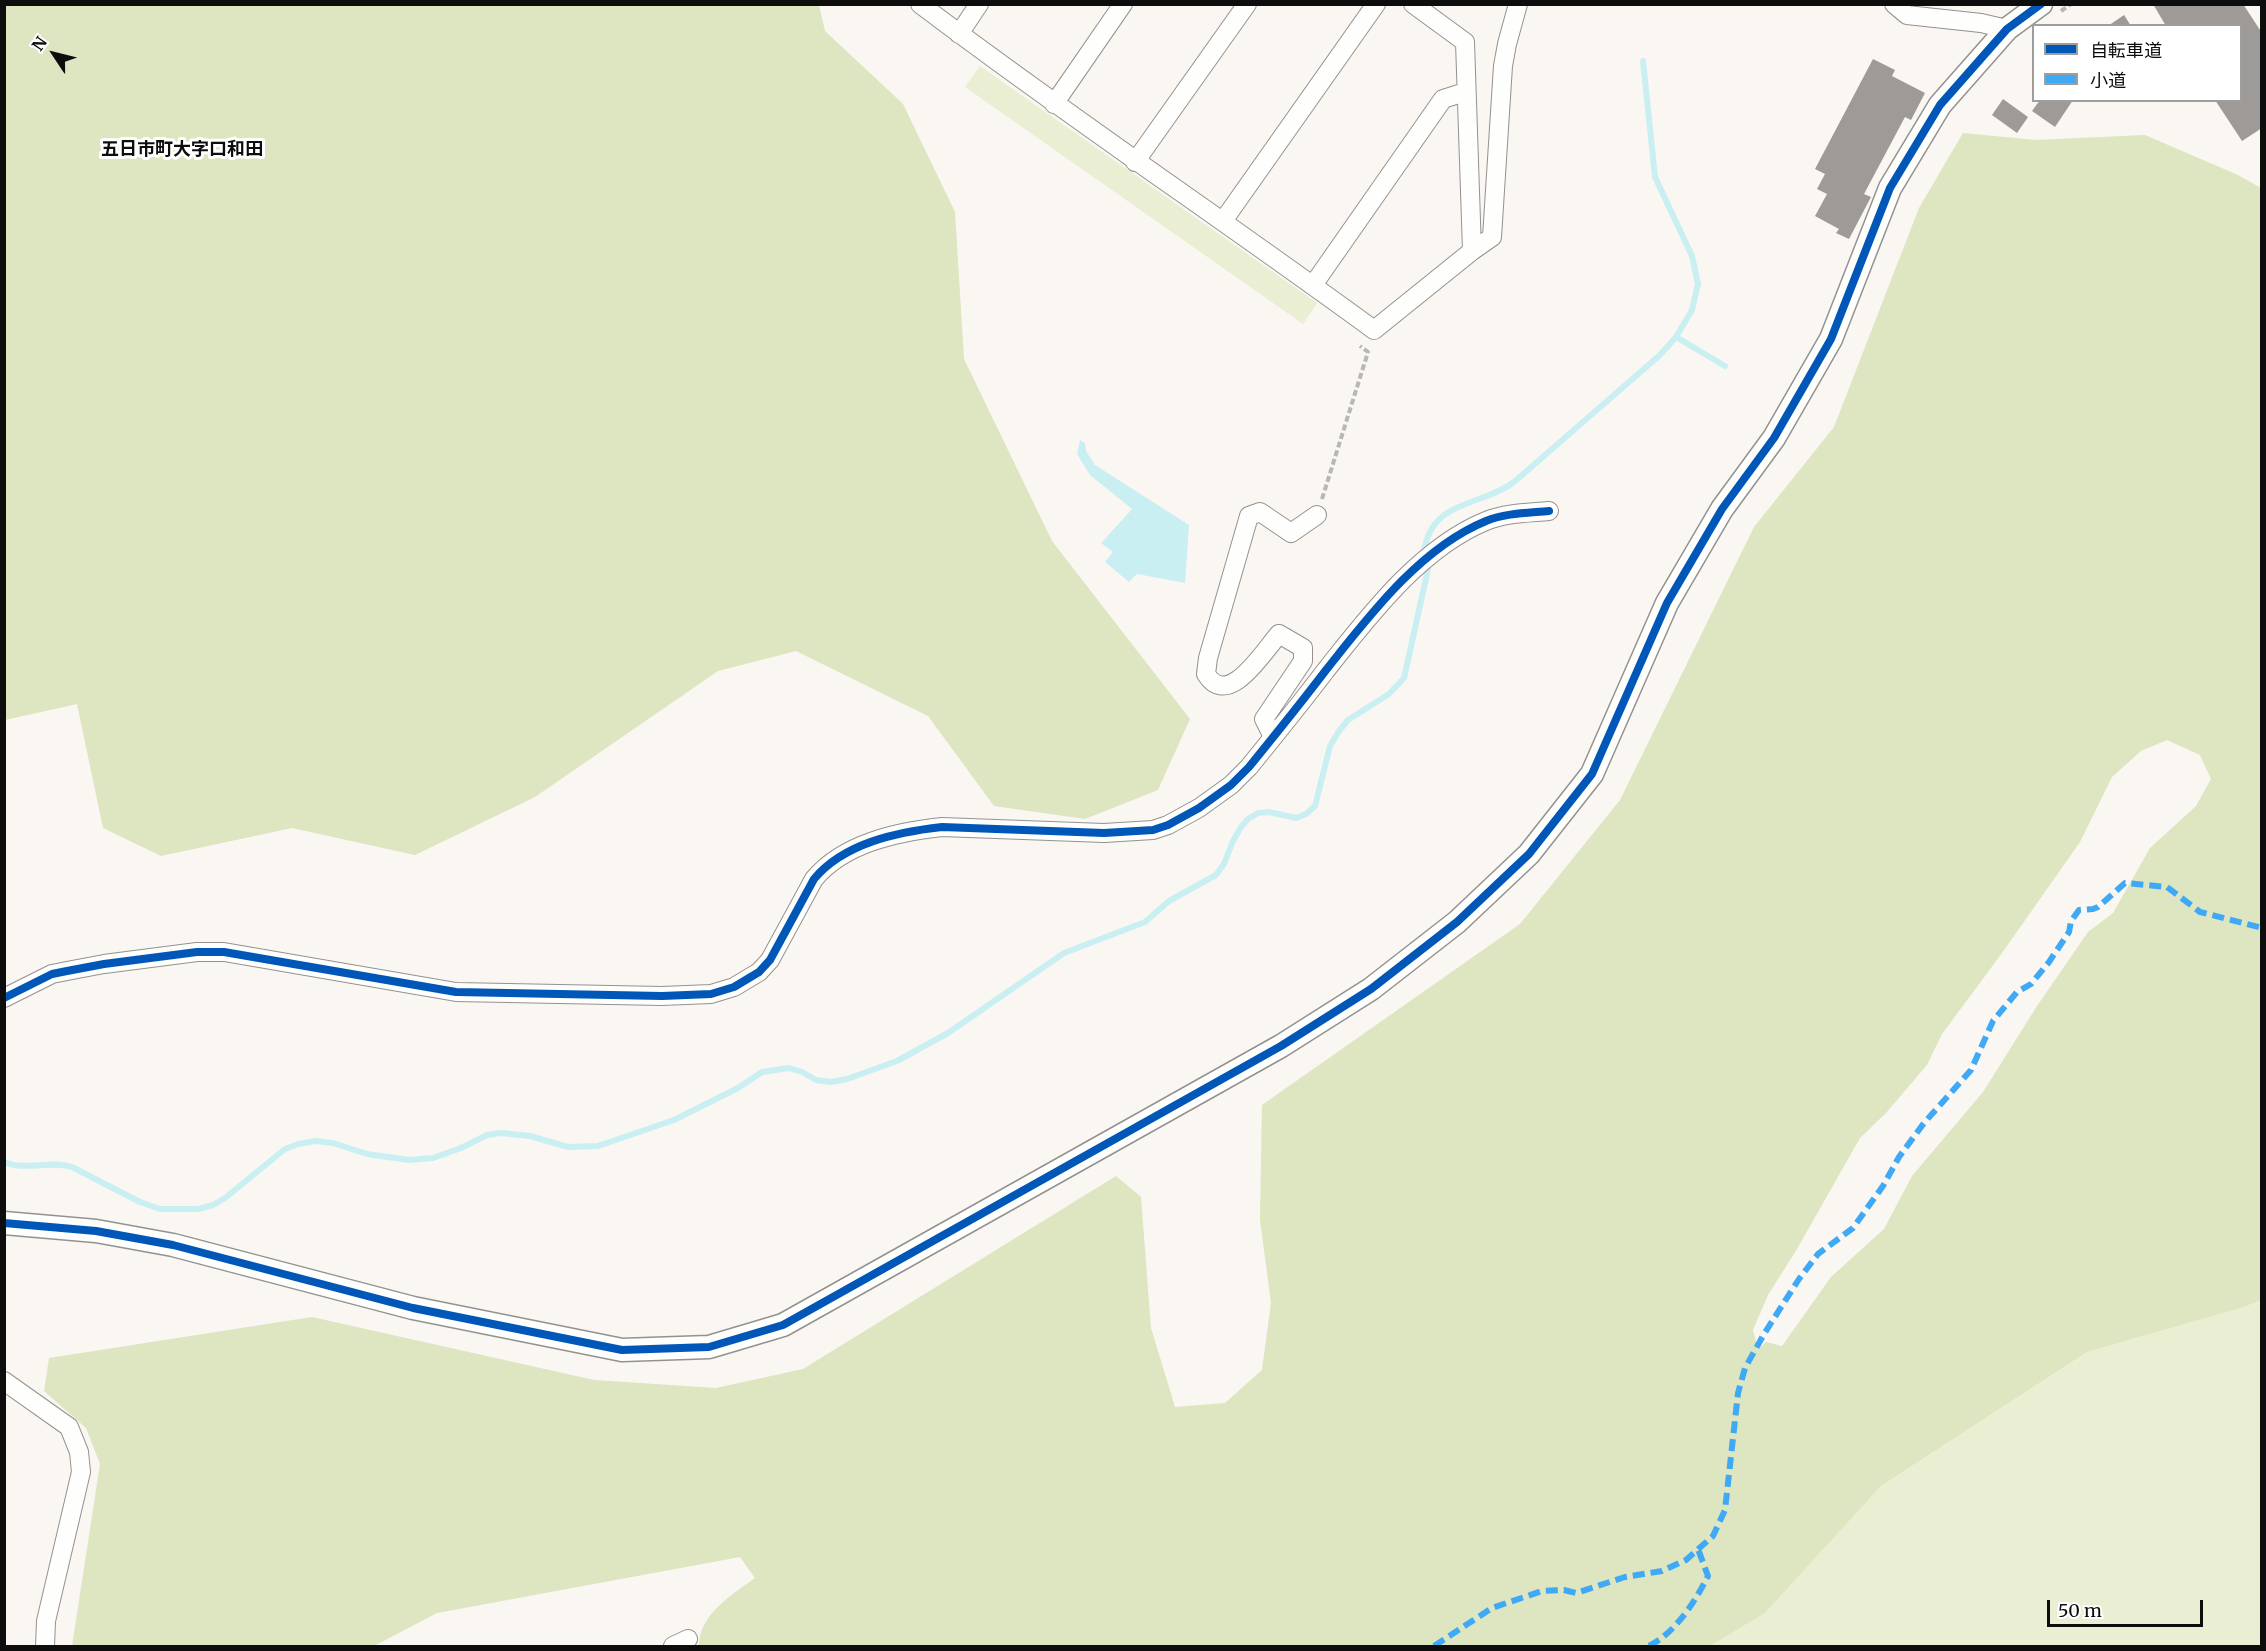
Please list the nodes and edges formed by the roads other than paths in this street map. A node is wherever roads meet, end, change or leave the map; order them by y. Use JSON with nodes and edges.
{"nodes":[{"id":1,"x":920,"y":4,"type":"edge"},
{"id":2,"x":979,"y":4,"type":"edge"},
{"id":3,"x":1123,"y":4,"type":"edge"},
{"id":4,"x":1247,"y":4,"type":"edge"},
{"id":5,"x":1376,"y":4,"type":"edge"},
{"id":6,"x":1413,"y":4,"type":"edge"},
{"id":7,"x":1518,"y":4,"type":"edge"},
{"id":8,"x":1894,"y":4,"type":"edge"},
{"id":9,"x":2041,"y":4,"type":"edge"},
{"id":10,"x":2007,"y":28,"type":"junction"},
{"id":11,"x":959,"y":34,"type":"junction"},
{"id":12,"x":1465,"y":92,"type":"junction"},
{"id":13,"x":1054,"y":104,"type":"junction"},
{"id":14,"x":1135,"y":162,"type":"junction"},
{"id":15,"x":1223,"y":221,"type":"junction"},
{"id":16,"x":1472,"y":251,"type":"junction"},
{"id":17,"x":1313,"y":285,"type":"junction"},
{"id":18,"x":1549,"y":511,"type":"dead end"},
{"id":19,"x":1317,"y":515,"type":"road end"},
{"id":20,"x":1273,"y":737,"type":"junction"},
{"id":21,"x":4,"y":998,"type":"edge"},
{"id":22,"x":4,"y":1223,"type":"edge"},
{"id":23,"x":4,"y":1381,"type":"edge"},
{"id":24,"x":45,"y":1647,"type":"edge"}],
"edges":[{"from":1,"to":11,"type":"street"},
{"from":2,"to":11,"type":"street"},
{"from":3,"to":13,"type":"street"},
{"from":4,"to":14,"type":"street"},
{"from":5,"to":15,"type":"street"},
{"from":6,"to":12,"type":"street"},
{"from":7,"to":16,"type":"street"},
{"from":8,"to":10,"type":"street"},
{"from":9,"to":10,"type":"street"},
{"from":10,"to":22,"type":"street"},
{"from":11,"to":13,"type":"street"},
{"from":12,"to":16,"type":"street"},
{"from":12,"to":17,"type":"street"},
{"from":13,"to":14,"type":"street"},
{"from":14,"to":15,"type":"street"},
{"from":15,"to":17,"type":"street"},
{"from":16,"to":17,"type":"street"},
{"from":18,"to":20,"type":"street"},
{"from":19,"to":20,"type":"street"},
{"from":20,"to":21,"type":"street"},
{"from":23,"to":24,"type":"street"}]}
